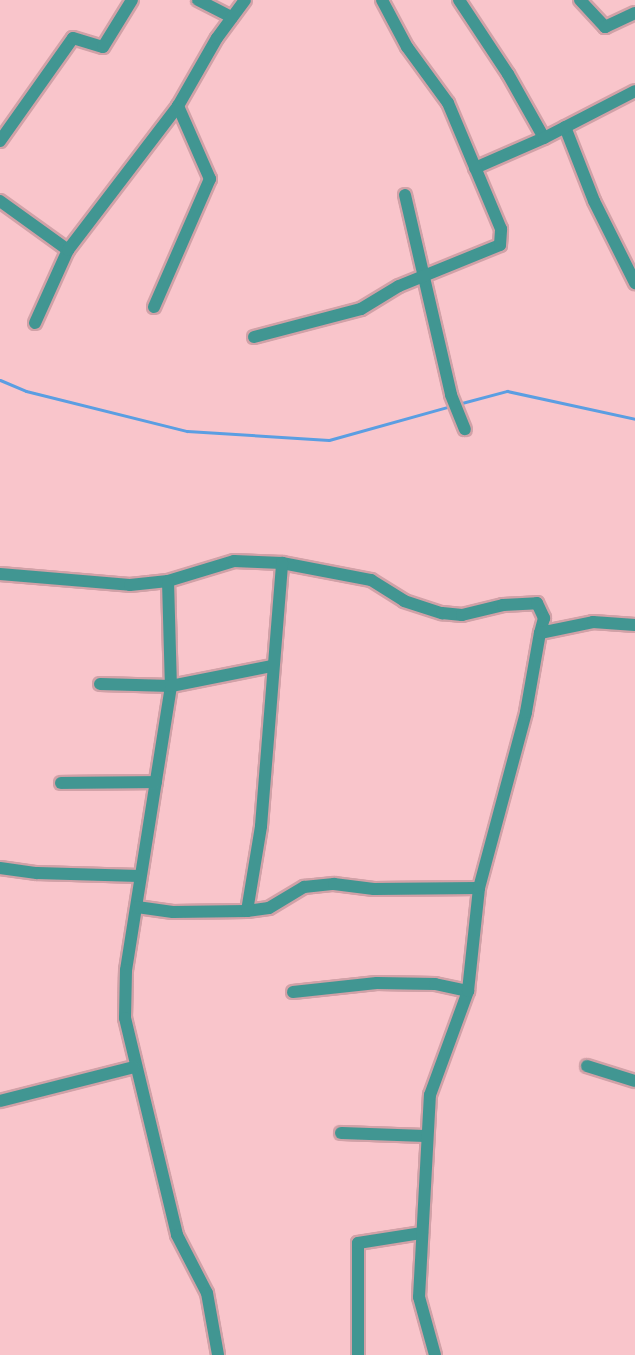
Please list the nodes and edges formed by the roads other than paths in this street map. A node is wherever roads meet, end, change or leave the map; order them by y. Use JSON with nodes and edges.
{"nodes":[{"id":1,"x":132,"y":0,"type":"edge"},
{"id":2,"x":198,"y":0,"type":"edge"},
{"id":3,"x":244,"y":0,"type":"edge"},
{"id":4,"x":382,"y":0,"type":"edge"},
{"id":5,"x":459,"y":0,"type":"edge"},
{"id":6,"x":580,"y":0,"type":"edge"},
{"id":7,"x":635,"y":13,"type":"edge"},
{"id":8,"x":232,"y":17,"type":"junction"},
{"id":9,"x":635,"y":91,"type":"edge"},
{"id":10,"x":178,"y":106,"type":"junction"},
{"id":11,"x":565,"y":127,"type":"junction"},
{"id":12,"x":544,"y":138,"type":"junction"},
{"id":13,"x":0,"y":141,"type":"edge"},
{"id":14,"x":475,"y":168,"type":"junction"},
{"id":15,"x":405,"y":195,"type":"dead end"},
{"id":16,"x":0,"y":201,"type":"edge"},
{"id":17,"x":68,"y":250,"type":"junction"},
{"id":18,"x":423,"y":277,"type":"junction"},
{"id":19,"x":635,"y":283,"type":"edge"},
{"id":20,"x":154,"y":307,"type":"dead end"},
{"id":21,"x":35,"y":323,"type":"dead end"},
{"id":22,"x":254,"y":337,"type":"dead end"},
{"id":23,"x":465,"y":429,"type":"dead end"},
{"id":24,"x":282,"y":563,"type":"junction"},
{"id":25,"x":0,"y":574,"type":"edge"},
{"id":26,"x":168,"y":581,"type":"junction"},
{"id":27,"x":635,"y":625,"type":"edge"},
{"id":28,"x":540,"y":633,"type":"junction"},
{"id":29,"x":271,"y":666,"type":"junction"},
{"id":30,"x":100,"y":684,"type":"dead end"},
{"id":31,"x":171,"y":686,"type":"junction"},
{"id":32,"x":156,"y":782,"type":"junction"},
{"id":33,"x":61,"y":783,"type":"dead end"},
{"id":34,"x":0,"y":868,"type":"edge"},
{"id":35,"x":139,"y":876,"type":"junction"},
{"id":36,"x":479,"y":888,"type":"junction"},
{"id":37,"x":137,"y":907,"type":"junction"},
{"id":38,"x":247,"y":911,"type":"junction"},
{"id":39,"x":468,"y":991,"type":"junction"},
{"id":40,"x":293,"y":992,"type":"dead end"},
{"id":41,"x":134,"y":1066,"type":"junction"},
{"id":42,"x":587,"y":1066,"type":"dead end"},
{"id":43,"x":635,"y":1080,"type":"edge"},
{"id":44,"x":0,"y":1101,"type":"edge"},
{"id":45,"x":341,"y":1133,"type":"dead end"},
{"id":46,"x":426,"y":1136,"type":"junction"},
{"id":47,"x":422,"y":1233,"type":"junction"},
{"id":48,"x":218,"y":1355,"type":"edge"},
{"id":49,"x":358,"y":1355,"type":"edge"},
{"id":50,"x":435,"y":1355,"type":"edge"}],
"edges":[{"from":1,"to":13,"type":"street"},
{"from":2,"to":8,"type":"street"},
{"from":3,"to":8,"type":"street"},
{"from":4,"to":14,"type":"street"},
{"from":5,"to":12,"type":"street"},
{"from":6,"to":7,"type":"street"},
{"from":8,"to":10,"type":"street"},
{"from":9,"to":11,"type":"street"},
{"from":10,"to":17,"type":"street"},
{"from":10,"to":20,"type":"street"},
{"from":11,"to":12,"type":"street"},
{"from":11,"to":19,"type":"street"},
{"from":12,"to":14,"type":"street"},
{"from":14,"to":18,"type":"street"},
{"from":15,"to":18,"type":"street"},
{"from":16,"to":17,"type":"street"},
{"from":17,"to":21,"type":"street"},
{"from":18,"to":22,"type":"street"},
{"from":18,"to":23,"type":"street"},
{"from":24,"to":26,"type":"street"},
{"from":24,"to":28,"type":"street"},
{"from":24,"to":29,"type":"street"},
{"from":25,"to":26,"type":"street"},
{"from":26,"to":31,"type":"street"},
{"from":27,"to":28,"type":"street"},
{"from":28,"to":36,"type":"street"},
{"from":29,"to":31,"type":"street"},
{"from":29,"to":38,"type":"street"},
{"from":30,"to":31,"type":"street"},
{"from":31,"to":32,"type":"street"},
{"from":32,"to":33,"type":"street"},
{"from":32,"to":35,"type":"street"},
{"from":34,"to":35,"type":"street"},
{"from":35,"to":37,"type":"street"},
{"from":36,"to":38,"type":"street"},
{"from":36,"to":39,"type":"street"},
{"from":37,"to":38,"type":"street"},
{"from":37,"to":41,"type":"street"},
{"from":39,"to":40,"type":"street"},
{"from":39,"to":46,"type":"street"},
{"from":41,"to":44,"type":"street"},
{"from":41,"to":48,"type":"street"},
{"from":42,"to":43,"type":"street"},
{"from":45,"to":46,"type":"street"},
{"from":46,"to":47,"type":"street"},
{"from":47,"to":49,"type":"street"},
{"from":47,"to":50,"type":"street"}]}
